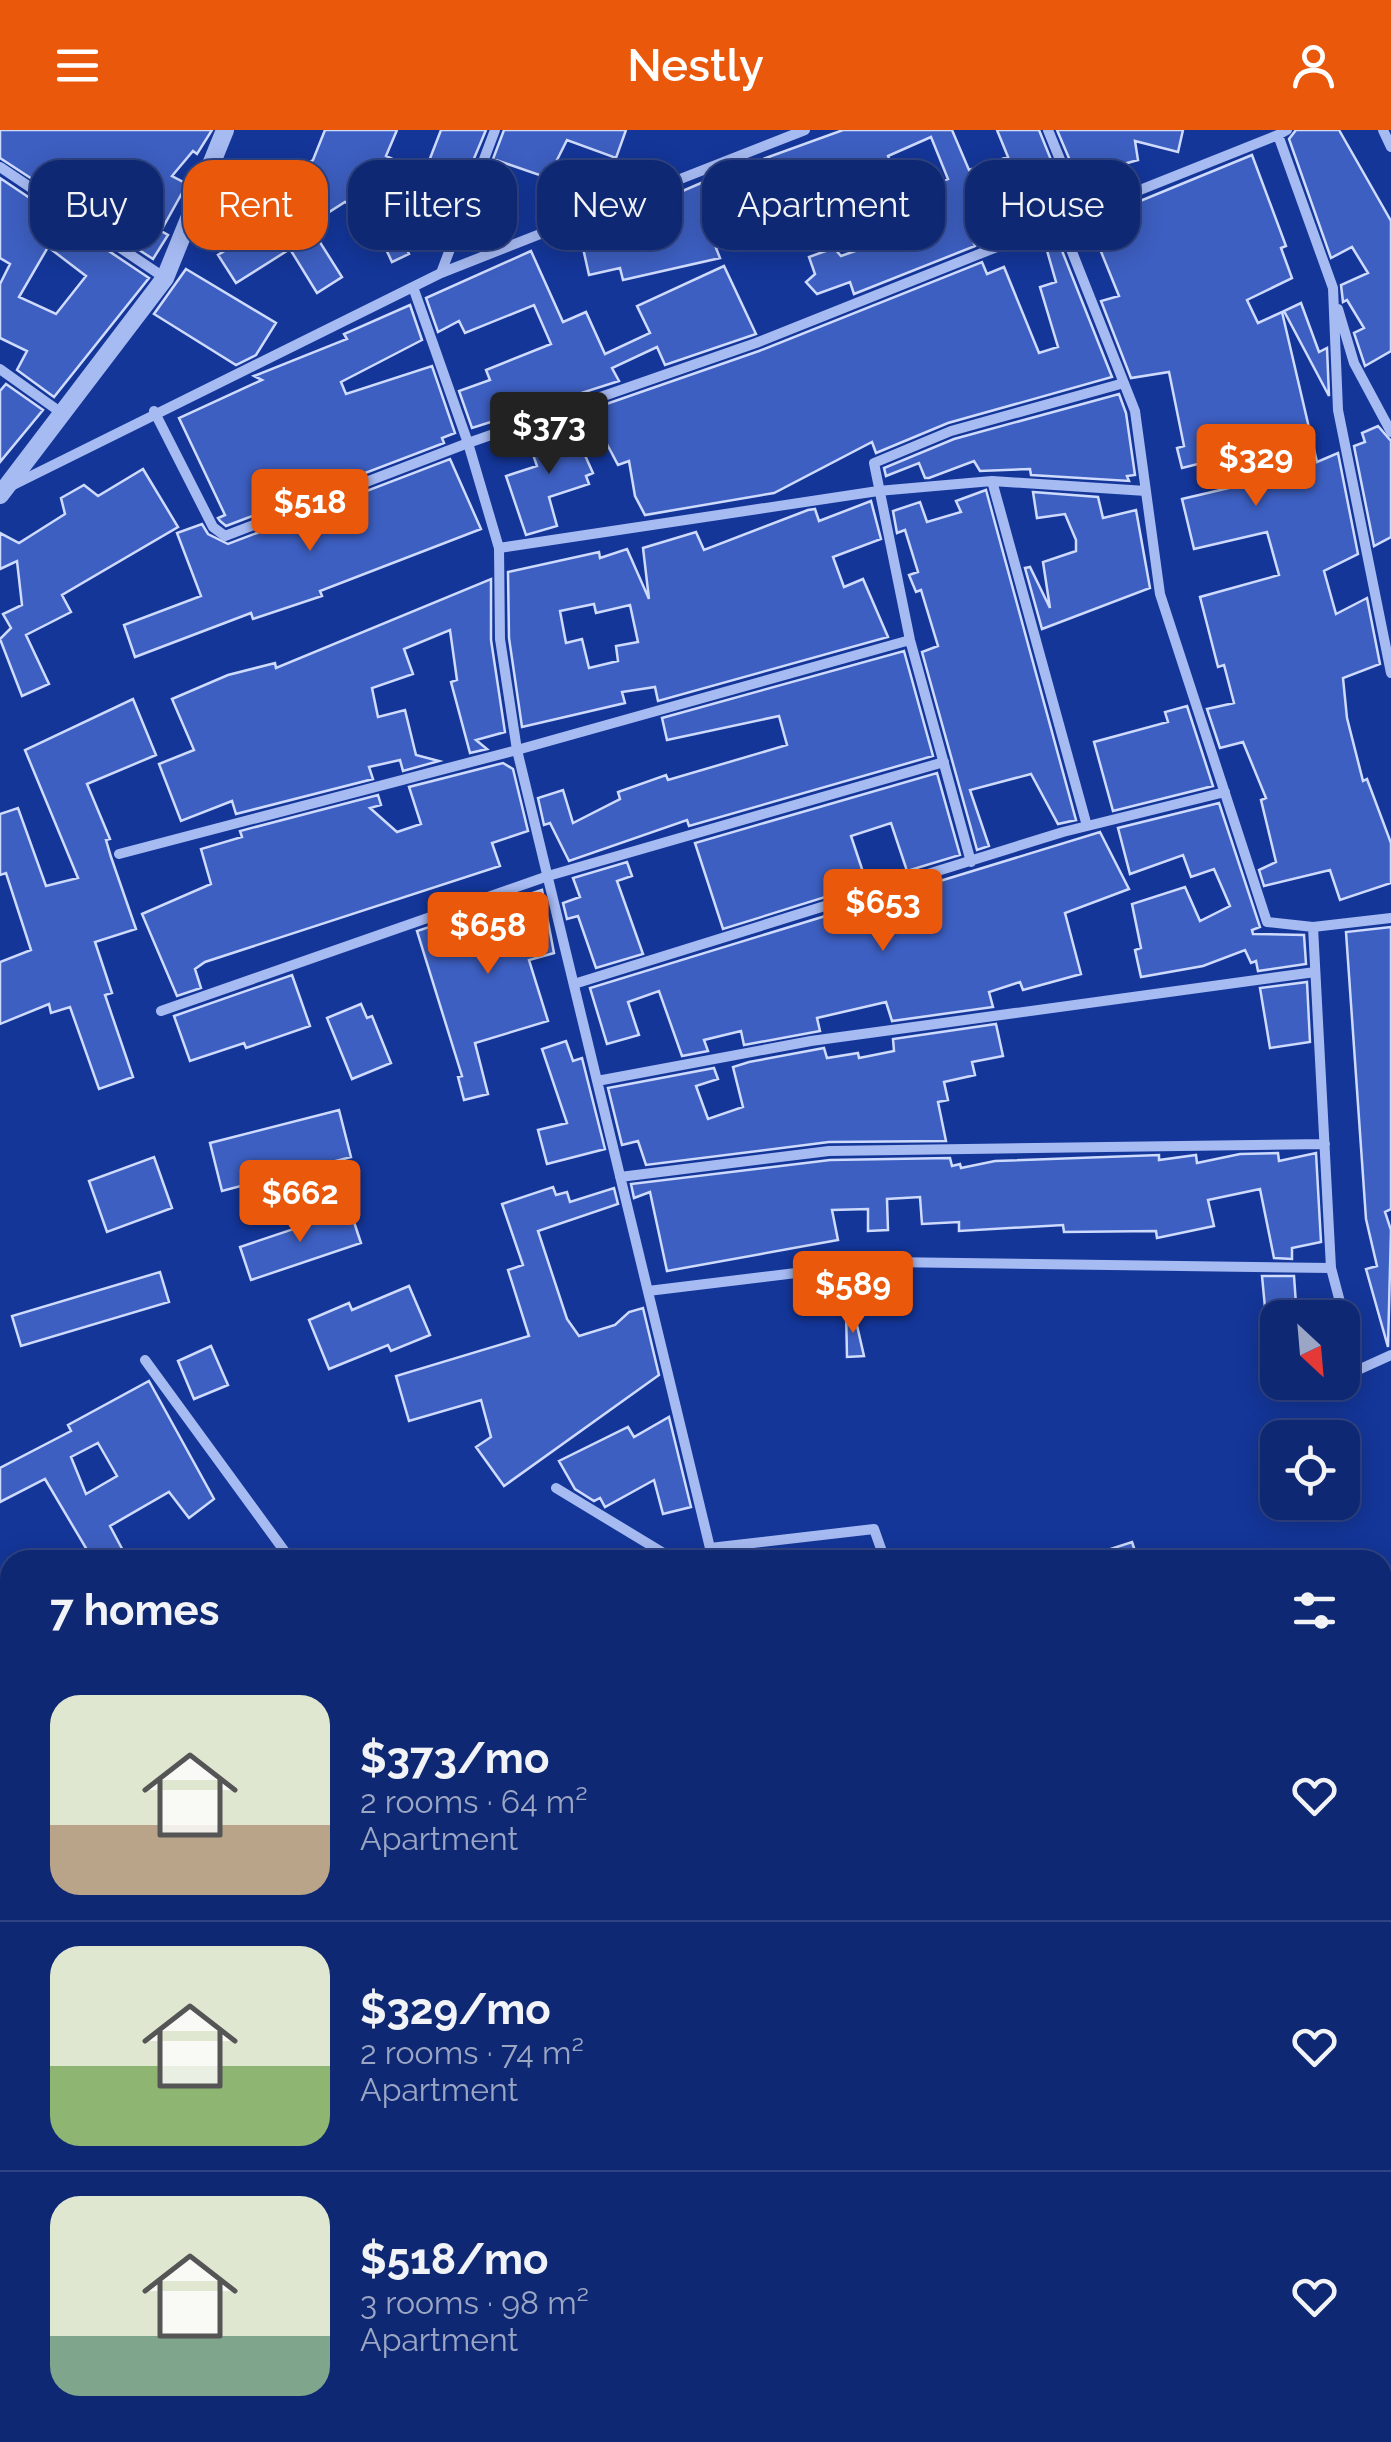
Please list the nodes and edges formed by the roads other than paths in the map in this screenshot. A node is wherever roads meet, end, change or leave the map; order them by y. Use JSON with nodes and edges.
{"nodes":[{"id":1,"x":495,"y":130,"type":"edge"},
{"id":2,"x":805,"y":130,"type":"edge"},
{"id":3,"x":1048,"y":130,"type":"edge"},
{"id":4,"x":1383,"y":130,"type":"edge"},
{"id":5,"x":222,"y":131,"type":"edge"},
{"id":6,"x":1282,"y":132,"type":"edge"},
{"id":7,"x":1391,"y":147,"type":"edge"},
{"id":8,"x":1060,"y":160,"type":"edge"},
{"id":9,"x":0,"y":167,"type":"edge"},
{"id":10,"x":1140,"y":192,"type":"edge"},
{"id":11,"x":994,"y":250,"type":"edge"},
{"id":12,"x":1071,"y":250,"type":"edge"},
{"id":13,"x":442,"y":272,"type":"junction"},
{"id":14,"x":166,"y":278,"type":"junction"},
{"id":15,"x":413,"y":286,"type":"junction"},
{"id":16,"x":1332,"y":288,"type":"junction"},
{"id":17,"x":0,"y":369,"type":"edge"},
{"id":18,"x":1124,"y":383,"type":"junction"},
{"id":19,"x":154,"y":412,"type":"junction"},
{"id":20,"x":63,"y":414,"type":"junction"},
{"id":21,"x":1391,"y":432,"type":"edge"},
{"id":22,"x":468,"y":442,"type":"junction"},
{"id":23,"x":992,"y":482,"type":"junction"},
{"id":24,"x":1146,"y":490,"type":"junction"},
{"id":25,"x":878,"y":491,"type":"junction"},
{"id":26,"x":3,"y":492,"type":"edge"},
{"id":27,"x":499,"y":548,"type":"junction"},
{"id":28,"x":910,"y":640,"type":"junction"},
{"id":29,"x":1391,"y":673,"type":"edge"},
{"id":30,"x":517,"y":750,"type":"junction"},
{"id":31,"x":944,"y":762,"type":"junction"},
{"id":32,"x":1225,"y":792,"type":"junction"},
{"id":33,"x":1088,"y":826,"type":"junction"},
{"id":34,"x":119,"y":854,"type":"dead end"},
{"id":35,"x":971,"y":862,"type":"junction"},
{"id":36,"x":548,"y":876,"type":"junction"},
{"id":37,"x":1391,"y":918,"type":"edge"},
{"id":38,"x":1313,"y":928,"type":"junction"},
{"id":39,"x":1316,"y":972,"type":"junction"},
{"id":40,"x":574,"y":984,"type":"junction"},
{"id":41,"x":161,"y":1011,"type":"dead end"},
{"id":42,"x":597,"y":1081,"type":"junction"},
{"id":43,"x":1325,"y":1144,"type":"junction"},
{"id":44,"x":620,"y":1177,"type":"junction"},
{"id":45,"x":1332,"y":1268,"type":"junction"},
{"id":46,"x":648,"y":1291,"type":"junction"},
{"id":47,"x":1391,"y":1356,"type":"edge"},
{"id":48,"x":144,"y":1360,"type":"dead end"},
{"id":49,"x":556,"y":1488,"type":"dead end"},
{"id":50,"x":284,"y":1550,"type":"edge"},
{"id":51,"x":658,"y":1550,"type":"edge"},
{"id":52,"x":881,"y":1550,"type":"edge"}],
"edges":[{"from":1,"to":13,"type":"street"},
{"from":2,"to":13,"type":"street"},
{"from":3,"to":8,"type":"street"},
{"from":4,"to":7,"type":"street"},
{"from":5,"to":14,"type":"street"},
{"from":6,"to":10,"type":"street"},
{"from":6,"to":16,"type":"street"},
{"from":9,"to":14,"type":"street"},
{"from":11,"to":22,"type":"street"},
{"from":12,"to":18,"type":"street"},
{"from":13,"to":15,"type":"street"},
{"from":14,"to":20,"type":"street"},
{"from":15,"to":19,"type":"street"},
{"from":15,"to":22,"type":"street"},
{"from":16,"to":21,"type":"street"},
{"from":16,"to":29,"type":"street"},
{"from":17,"to":20,"type":"street"},
{"from":18,"to":24,"type":"street"},
{"from":18,"to":25,"type":"street"},
{"from":19,"to":22,"type":"street"},
{"from":19,"to":26,"type":"street"},
{"from":20,"to":26,"type":"street"},
{"from":22,"to":27,"type":"street"},
{"from":23,"to":24,"type":"street"},
{"from":23,"to":25,"type":"street"},
{"from":23,"to":33,"type":"street"},
{"from":24,"to":32,"type":"street"},
{"from":25,"to":27,"type":"street"},
{"from":25,"to":28,"type":"street"},
{"from":27,"to":30,"type":"street"},
{"from":28,"to":30,"type":"street"},
{"from":28,"to":31,"type":"street"},
{"from":30,"to":34,"type":"street"},
{"from":30,"to":36,"type":"street"},
{"from":31,"to":35,"type":"street"},
{"from":31,"to":36,"type":"street"},
{"from":32,"to":33,"type":"street"},
{"from":32,"to":38,"type":"street"},
{"from":33,"to":35,"type":"street"},
{"from":35,"to":40,"type":"street"},
{"from":36,"to":40,"type":"street"},
{"from":36,"to":41,"type":"street"},
{"from":37,"to":38,"type":"street"},
{"from":38,"to":39,"type":"street"},
{"from":39,"to":42,"type":"street"},
{"from":39,"to":43,"type":"street"},
{"from":40,"to":42,"type":"street"},
{"from":42,"to":44,"type":"street"},
{"from":43,"to":44,"type":"street"},
{"from":43,"to":45,"type":"street"},
{"from":44,"to":46,"type":"street"},
{"from":45,"to":46,"type":"street"},
{"from":45,"to":47,"type":"street"},
{"from":46,"to":52,"type":"street"},
{"from":48,"to":50,"type":"street"},
{"from":49,"to":51,"type":"street"}]}
